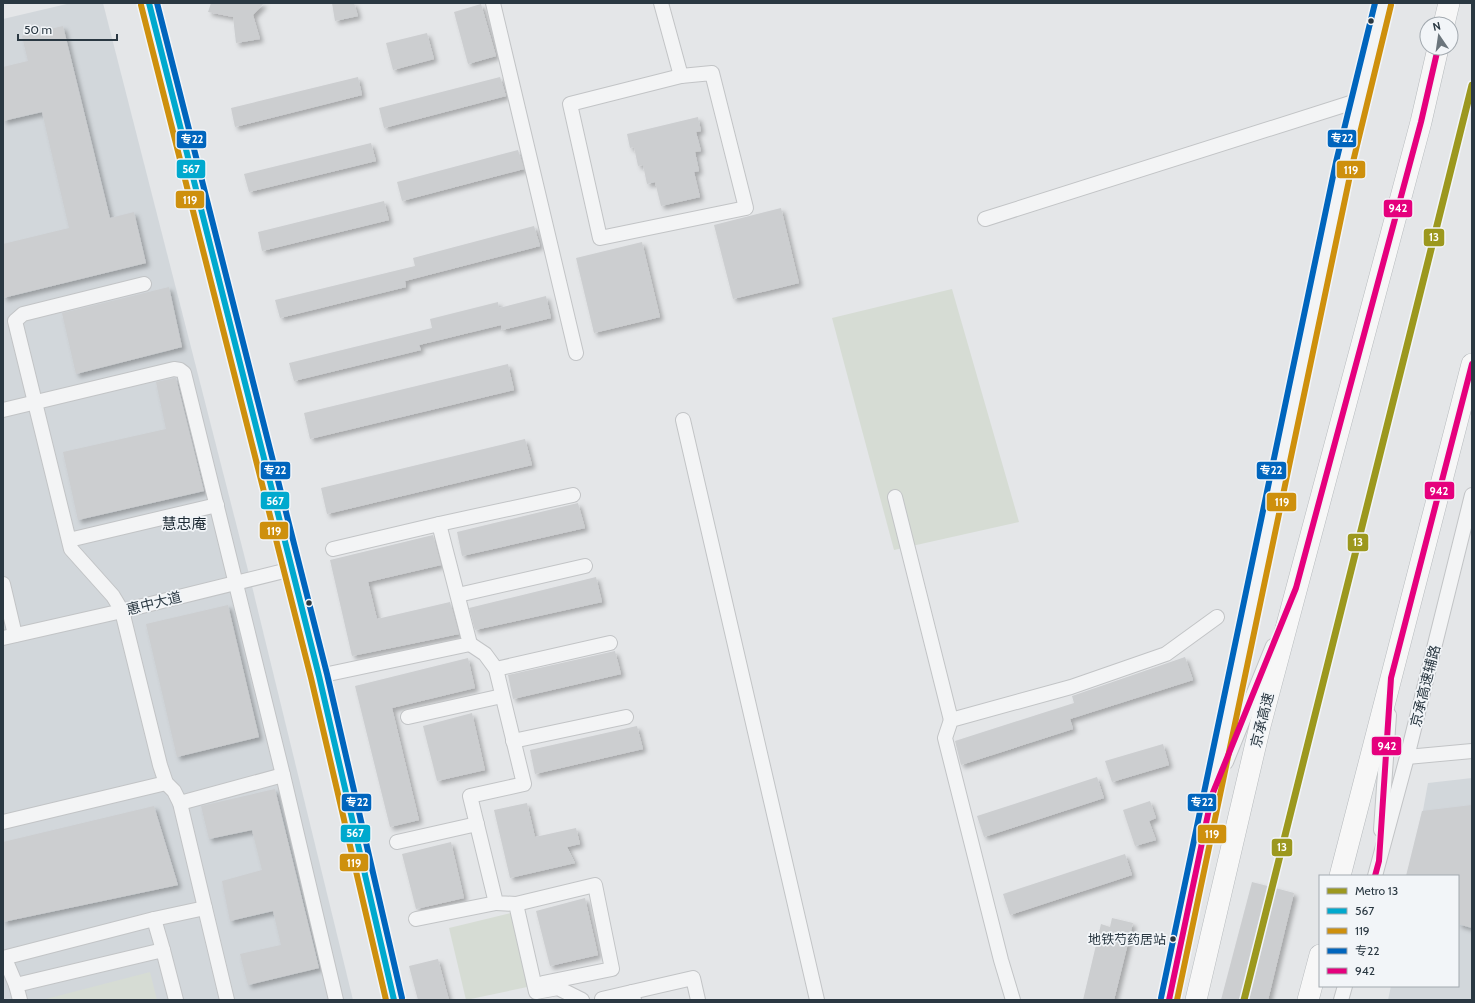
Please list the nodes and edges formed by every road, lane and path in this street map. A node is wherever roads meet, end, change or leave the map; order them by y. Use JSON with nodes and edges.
{"nodes":[{"id":1,"x":149,"y":3,"type":"edge"},
{"id":2,"x":493,"y":3,"type":"edge"},
{"id":3,"x":661,"y":3,"type":"edge"},
{"id":4,"x":1382,"y":3,"type":"edge"},
{"id":5,"x":1449,"y":3,"type":"edge"},
{"id":6,"x":1446,"y":16,"type":"edge"},
{"id":7,"x":1436,"y":56,"type":"edge"},
{"id":8,"x":681,"y":76,"type":"junction"},
{"id":9,"x":1360,"y":100,"type":"junction"},
{"id":10,"x":985,"y":220,"type":"dead end"},
{"id":11,"x":144,"y":284,"type":"dead end"},
{"id":12,"x":576,"y":353,"type":"dead end"},
{"id":13,"x":1472,"y":364,"type":"edge"},
{"id":14,"x":34,"y":402,"type":"junction"},
{"id":15,"x":3,"y":410,"type":"edge"},
{"id":16,"x":683,"y":420,"type":"dead end"},
{"id":17,"x":573,"y":495,"type":"dead end"},
{"id":18,"x":1472,"y":495,"type":"edge"},
{"id":19,"x":895,"y":496,"type":"dead end"},
{"id":20,"x":217,"y":505,"type":"junction"},
{"id":21,"x":439,"y":524,"type":"junction"},
{"id":22,"x":69,"y":540,"type":"junction"},
{"id":23,"x":333,"y":548,"type":"dead end"},
{"id":24,"x":585,"y":566,"type":"dead end"},
{"id":25,"x":292,"y":569,"type":"junction"},
{"id":26,"x":3,"y":584,"type":"edge"},
{"id":27,"x":236,"y":584,"type":"junction"},
{"id":28,"x":1296,"y":588,"type":"junction"},
{"id":29,"x":458,"y":595,"type":"junction"},
{"id":30,"x":122,"y":611,"type":"junction"},
{"id":31,"x":1217,"y":617,"type":"dead end"},
{"id":32,"x":9,"y":636,"type":"edge"},
{"id":33,"x":610,"y":643,"type":"dead end"},
{"id":34,"x":470,"y":644,"type":"junction"},
{"id":35,"x":496,"y":669,"type":"junction"},
{"id":36,"x":319,"y":676,"type":"junction"},
{"id":37,"x":1391,"y":678,"type":"junction"},
{"id":38,"x":502,"y":696,"type":"junction"},
{"id":39,"x":408,"y":717,"type":"dead end"},
{"id":40,"x":626,"y":717,"type":"dead end"},
{"id":41,"x":951,"y":720,"type":"junction"},
{"id":42,"x":513,"y":741,"type":"junction"},
{"id":43,"x":1472,"y":751,"type":"edge"},
{"id":44,"x":1407,"y":757,"type":"junction"},
{"id":45,"x":283,"y":775,"type":"junction"},
{"id":46,"x":166,"y":782,"type":"junction"},
{"id":47,"x":1212,"y":795,"type":"junction"},
{"id":48,"x":180,"y":803,"type":"junction"},
{"id":49,"x":3,"y":822,"type":"edge"},
{"id":50,"x":477,"y":824,"type":"junction"},
{"id":51,"x":397,"y":842,"type":"dead end"},
{"id":52,"x":1379,"y":861,"type":"junction"},
{"id":53,"x":1340,"y":875,"type":"edge"},
{"id":54,"x":1375,"y":875,"type":"edge"},
{"id":55,"x":496,"y":903,"type":"junction"},
{"id":56,"x":516,"y":904,"type":"junction"},
{"id":57,"x":205,"y":908,"type":"junction"},
{"id":58,"x":154,"y":919,"type":"junction"},
{"id":59,"x":416,"y":919,"type":"dead end"},
{"id":60,"x":163,"y":950,"type":"junction"},
{"id":61,"x":3,"y":958,"type":"edge"},
{"id":62,"x":1319,"y":958,"type":"edge"},
{"id":63,"x":3,"y":962,"type":"edge"},
{"id":64,"x":534,"y":985,"type":"junction"},
{"id":65,"x":16,"y":986,"type":"junction"},
{"id":66,"x":1345,"y":987,"type":"edge"},
{"id":67,"x":1350,"y":987,"type":"edge"},
{"id":68,"x":633,"y":996,"type":"edge"},
{"id":69,"x":602,"y":999,"type":"dead end"},
{"id":70,"x":20,"y":1000,"type":"edge"},
{"id":71,"x":176,"y":1000,"type":"edge"},
{"id":72,"x":228,"y":1000,"type":"edge"},
{"id":73,"x":336,"y":1000,"type":"edge"},
{"id":74,"x":394,"y":1000,"type":"edge"},
{"id":75,"x":582,"y":1000,"type":"edge"},
{"id":76,"x":698,"y":1000,"type":"edge"},
{"id":77,"x":817,"y":1000,"type":"edge"},
{"id":78,"x":1013,"y":1000,"type":"edge"},
{"id":79,"x":1169,"y":1000,"type":"edge"},
{"id":80,"x":1196,"y":1000,"type":"edge"},
{"id":81,"x":1308,"y":1000,"type":"edge"},
{"id":82,"x":1341,"y":1000,"type":"edge"},
{"id":83,"x":1351,"y":1000,"type":"edge"}],
"edges":[{"from":1,"to":25,"type":"street"},
{"from":2,"to":12,"type":"street"},
{"from":3,"to":8,"type":"street"},
{"from":4,"to":9,"type":"street"},
{"from":5,"to":6,"type":"highway"},
{"from":7,"to":28,"type":"highway","name":"京承高速"},
{"from":8,"to":8,"type":"street"},
{"from":9,"to":10,"type":"street"},
{"from":9,"to":47,"type":"street"},
{"from":11,"to":14,"type":"street"},
{"from":13,"to":37,"type":"highway"},
{"from":14,"to":15,"type":"street"},
{"from":14,"to":20,"type":"street"},
{"from":14,"to":22,"type":"street"},
{"from":16,"to":77,"type":"street"},
{"from":17,"to":21,"type":"street"},
{"from":18,"to":44,"type":"street","name":"京承高速辅路"},
{"from":19,"to":41,"type":"street"},
{"from":20,"to":22,"type":"street"},
{"from":20,"to":27,"type":"street"},
{"from":21,"to":23,"type":"street"},
{"from":21,"to":29,"type":"street"},
{"from":22,"to":30,"type":"street"},
{"from":24,"to":29,"type":"street"},
{"from":25,"to":27,"type":"street","name":"惠中大道"},
{"from":25,"to":36,"type":"street"},
{"from":26,"to":32,"type":"street","name":"惠中大道"},
{"from":27,"to":30,"type":"street","name":"惠中大道"},
{"from":27,"to":45,"type":"street"},
{"from":28,"to":47,"type":"street"},
{"from":28,"to":80,"type":"highway","name":"京承高速"},
{"from":29,"to":34,"type":"street"},
{"from":30,"to":32,"type":"street","name":"惠中大道"},
{"from":30,"to":46,"type":"street"},
{"from":31,"to":41,"type":"street"},
{"from":33,"to":35,"type":"street"},
{"from":34,"to":35,"type":"street"},
{"from":34,"to":36,"type":"street"},
{"from":35,"to":38,"type":"street"},
{"from":36,"to":74,"type":"street"},
{"from":37,"to":52,"type":"street"},
{"from":37,"to":53,"type":"highway"},
{"from":38,"to":39,"type":"street"},
{"from":38,"to":42,"type":"street"},
{"from":40,"to":42,"type":"street"},
{"from":41,"to":78,"type":"street"},
{"from":42,"to":50,"type":"street"},
{"from":43,"to":44,"type":"street"},
{"from":44,"to":52,"type":"street","name":"京承高速辅路"},
{"from":45,"to":48,"type":"street"},
{"from":45,"to":73,"type":"street"},
{"from":46,"to":48,"type":"street"},
{"from":46,"to":49,"type":"street"},
{"from":47,"to":79,"type":"street"},
{"from":48,"to":57,"type":"street"},
{"from":50,"to":51,"type":"street"},
{"from":50,"to":55,"type":"street"},
{"from":52,"to":54,"type":"street","name":"京承高速辅路"},
{"from":55,"to":56,"type":"street"},
{"from":55,"to":59,"type":"street"},
{"from":56,"to":64,"type":"street"},
{"from":56,"to":64,"type":"street"},
{"from":57,"to":58,"type":"street"},
{"from":57,"to":72,"type":"street"},
{"from":58,"to":60,"type":"street"},
{"from":58,"to":61,"type":"street"},
{"from":60,"to":65,"type":"street"},
{"from":60,"to":71,"type":"street"},
{"from":62,"to":81,"type":"highway"},
{"from":63,"to":65,"type":"street"},
{"from":64,"to":75,"type":"street"},
{"from":65,"to":70,"type":"street"},
{"from":66,"to":82,"type":"street"},
{"from":67,"to":83,"type":"street"},
{"from":68,"to":69,"type":"street"},
{"from":68,"to":76,"type":"street"}]}
